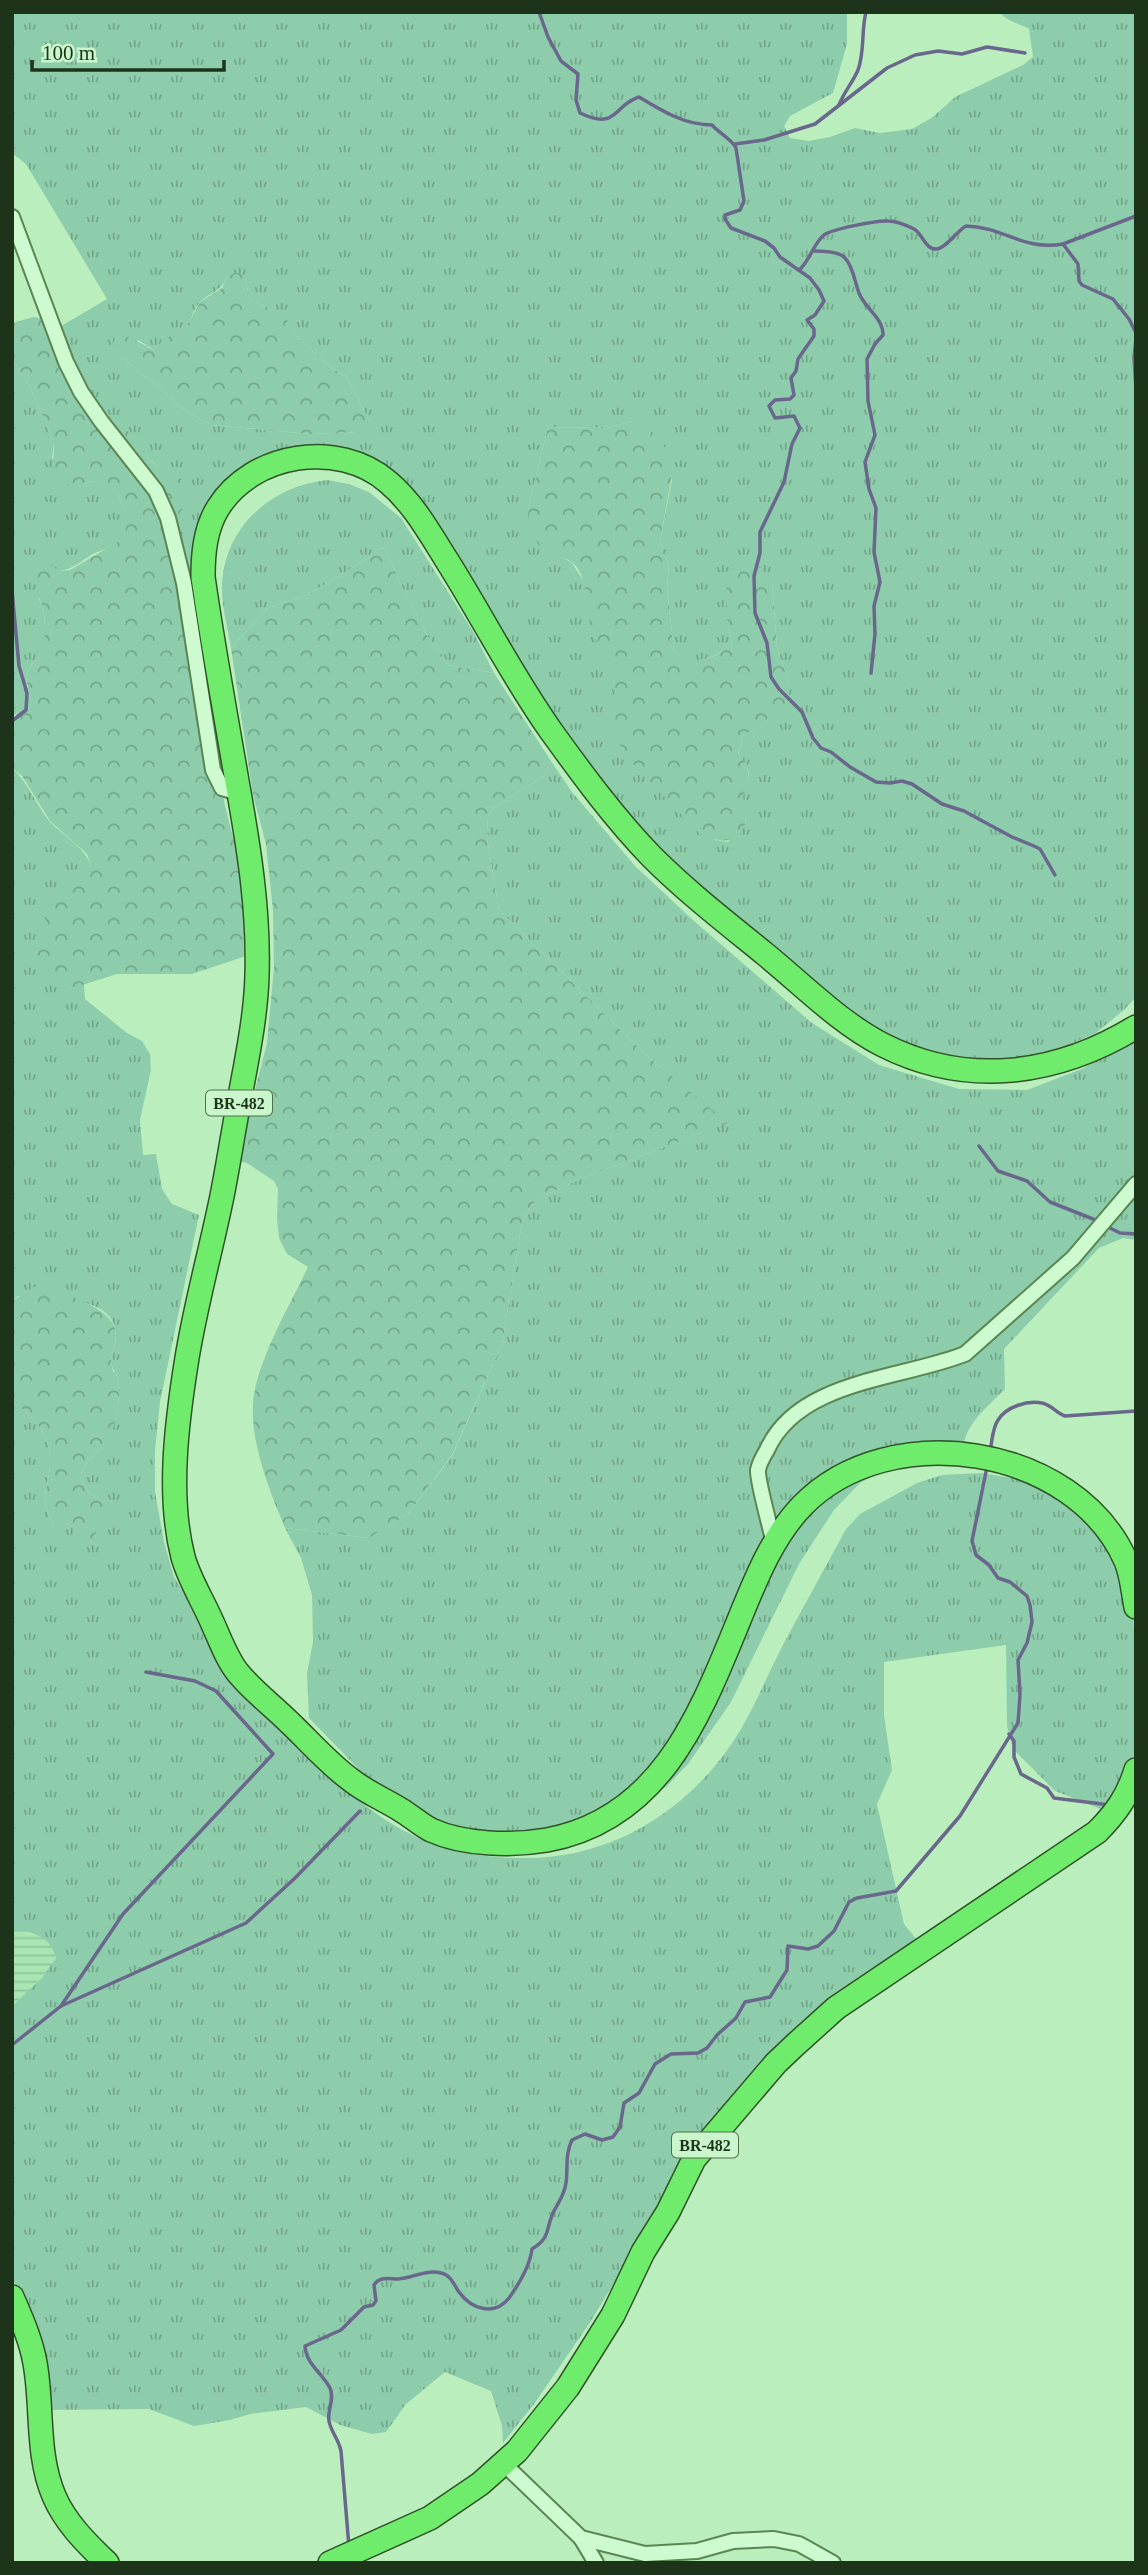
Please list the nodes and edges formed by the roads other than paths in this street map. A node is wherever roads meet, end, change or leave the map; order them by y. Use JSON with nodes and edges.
{"nodes":[{"id":1,"x":12,"y":217,"type":"edge"},
{"id":2,"x":239,"y":793,"type":"junction"},
{"id":3,"x":1136,"y":1027,"type":"edge"},
{"id":4,"x":1136,"y":1184,"type":"edge"},
{"id":5,"x":774,"y":1545,"type":"junction"},
{"id":6,"x":1136,"y":1607,"type":"edge"},
{"id":7,"x":1136,"y":1770,"type":"edge"},
{"id":8,"x":12,"y":2297,"type":"edge"},
{"id":9,"x":504,"y":2464,"type":"junction"},
{"id":10,"x":581,"y":2538,"type":"junction"},
{"id":11,"x":107,"y":2563,"type":"edge"},
{"id":12,"x":330,"y":2563,"type":"edge"},
{"id":13,"x":596,"y":2563,"type":"edge"},
{"id":14,"x":833,"y":2563,"type":"edge"}],
"edges":[{"from":1,"to":2,"type":"street"},
{"from":2,"to":3,"type":"highway","number":"BR-482"},
{"from":2,"to":5,"type":"highway","number":"BR-482"},
{"from":4,"to":5,"type":"street"},
{"from":5,"to":6,"type":"highway","number":"BR-482"},
{"from":7,"to":9,"type":"highway","number":"BR-482"},
{"from":8,"to":11,"type":"highway"},
{"from":9,"to":10,"type":"street"},
{"from":9,"to":12,"type":"highway","number":"BR-482"},
{"from":10,"to":13,"type":"street"},
{"from":10,"to":14,"type":"street"}]}
